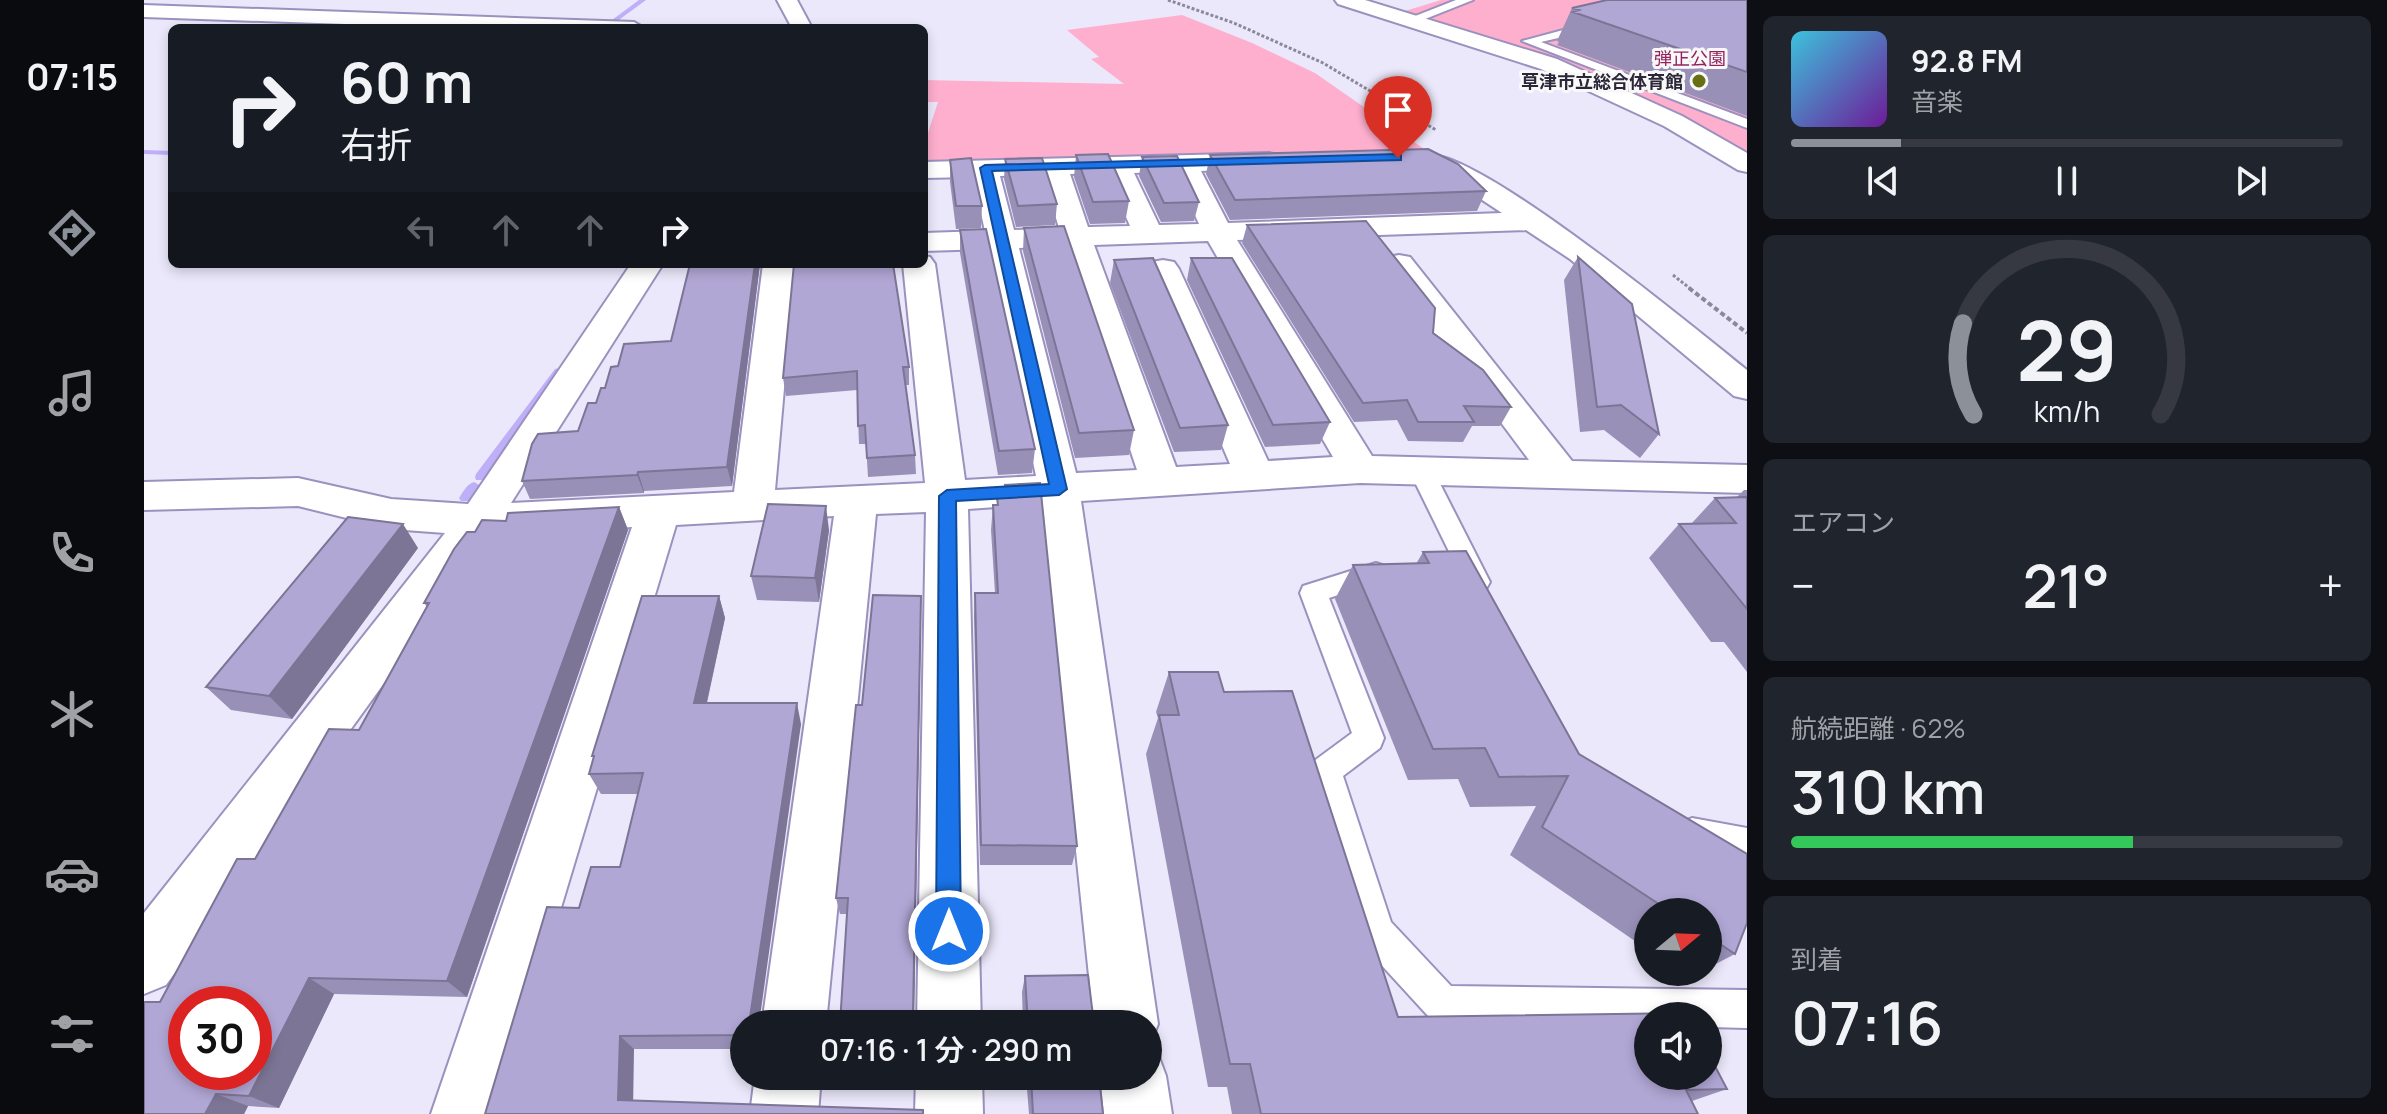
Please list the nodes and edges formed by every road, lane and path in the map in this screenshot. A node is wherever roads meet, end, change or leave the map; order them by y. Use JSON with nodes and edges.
{"nodes":[{"id":1,"x":787,"y":0,"type":"edge"},
{"id":2,"x":1345,"y":0,"type":"edge"},
{"id":3,"x":1467,"y":0,"type":"edge"},
{"id":4,"x":144,"y":11,"type":"edge"},
{"id":5,"x":1411,"y":20,"type":"junction"},
{"id":6,"x":1605,"y":23,"type":"edge"},
{"id":7,"x":519,"y":24,"type":"edge"},
{"id":8,"x":800,"y":24,"type":"edge"},
{"id":9,"x":1747,"y":124,"type":"edge"},
{"id":10,"x":1412,"y":157,"type":"edge"},
{"id":11,"x":1294,"y":161,"type":"edge"},
{"id":12,"x":1184,"y":163,"type":"junction"},
{"id":13,"x":1747,"y":164,"type":"edge"},
{"id":14,"x":1117,"y":165,"type":"junction"},
{"id":15,"x":1054,"y":166,"type":"junction"},
{"id":16,"x":985,"y":168,"type":"junction"},
{"id":17,"x":928,"y":170,"type":"edge"},
{"id":18,"x":1274,"y":196,"type":"junction"},
{"id":19,"x":1358,"y":220,"type":"junction"},
{"id":20,"x":1530,"y":221,"type":"junction"},
{"id":21,"x":1218,"y":233,"type":"junction"},
{"id":22,"x":1149,"y":235,"type":"junction"},
{"id":23,"x":1077,"y":237,"type":"junction"},
{"id":24,"x":1000,"y":239,"type":"junction"},
{"id":25,"x":928,"y":242,"type":"edge"},
{"id":26,"x":644,"y":268,"type":"edge"},
{"id":27,"x":779,"y":268,"type":"edge"},
{"id":28,"x":919,"y":268,"type":"edge"},
{"id":29,"x":1163,"y":269,"type":"junction"},
{"id":30,"x":1747,"y":388,"type":"edge"},
{"id":31,"x":1360,"y":469,"type":"junction"},
{"id":32,"x":1421,"y":470,"type":"junction"},
{"id":33,"x":1561,"y":474,"type":"junction"},
{"id":34,"x":1255,"y":476,"type":"junction"},
{"id":35,"x":1747,"y":479,"type":"edge"},
{"id":36,"x":1162,"y":483,"type":"junction"},
{"id":37,"x":1059,"y":489,"type":"junction"},
{"id":38,"x":144,"y":496,"type":"edge"},
{"id":39,"x":947,"y":496,"type":"junction"},
{"id":40,"x":857,"y":500,"type":"junction"},
{"id":41,"x":753,"y":506,"type":"junction"},
{"id":42,"x":659,"y":510,"type":"junction"},
{"id":43,"x":479,"y":520,"type":"junction"},
{"id":44,"x":1672,"y":824,"type":"edge"},
{"id":45,"x":1747,"y":844,"type":"edge"},
{"id":46,"x":144,"y":963,"type":"edge"},
{"id":47,"x":1747,"y":1009,"type":"edge"},
{"id":48,"x":796,"y":1010,"type":"edge"},
{"id":49,"x":949,"y":1010,"type":"edge"},
{"id":50,"x":1124,"y":1010,"type":"edge"},
{"id":51,"x":787,"y":1090,"type":"edge"},
{"id":52,"x":949,"y":1090,"type":"edge"},
{"id":53,"x":1135,"y":1090,"type":"edge"},
{"id":54,"x":465,"y":1114,"type":"edge"},
{"id":55,"x":784,"y":1114,"type":"edge"},
{"id":56,"x":949,"y":1114,"type":"edge"},
{"id":57,"x":1138,"y":1114,"type":"edge"}],
"edges":[{"from":1,"to":8,"type":"street"},
{"from":2,"to":5,"type":"street"},
{"from":3,"to":5,"type":"lane"},
{"from":4,"to":7,"type":"street"},
{"from":5,"to":13,"type":"street"},
{"from":6,"to":9,"type":"lane"},
{"from":10,"to":20,"type":"street"},
{"from":11,"to":18,"type":"street"},
{"from":12,"to":14,"type":"street"},
{"from":12,"to":18,"type":"street"},
{"from":12,"to":21,"type":"street"},
{"from":14,"to":15,"type":"street"},
{"from":14,"to":22,"type":"street"},
{"from":15,"to":16,"type":"street"},
{"from":15,"to":23,"type":"street"},
{"from":16,"to":17,"type":"street"},
{"from":16,"to":24,"type":"street"},
{"from":18,"to":19,"type":"street"},
{"from":18,"to":21,"type":"street"},
{"from":19,"to":20,"type":"street"},
{"from":19,"to":33,"type":"street"},
{"from":20,"to":30,"type":"street"},
{"from":21,"to":22,"type":"street"},
{"from":21,"to":29,"type":"street"},
{"from":22,"to":23,"type":"street"},
{"from":23,"to":24,"type":"street"},
{"from":23,"to":29,"type":"street"},
{"from":24,"to":25,"type":"street"},
{"from":24,"to":37,"type":"street"},
{"from":26,"to":43,"type":"street"},
{"from":27,"to":41,"type":"street"},
{"from":28,"to":39,"type":"street"},
{"from":29,"to":31,"type":"street"},
{"from":29,"to":34,"type":"street"},
{"from":29,"to":36,"type":"street"},
{"from":31,"to":32,"type":"street"},
{"from":31,"to":34,"type":"street"},
{"from":32,"to":33,"type":"street"},
{"from":32,"to":47,"type":"lane"},
{"from":33,"to":35,"type":"street"},
{"from":34,"to":36,"type":"street"},
{"from":36,"to":37,"type":"street"},
{"from":37,"to":39,"type":"street"},
{"from":37,"to":50,"type":"street"},
{"from":38,"to":43,"type":"street"},
{"from":39,"to":40,"type":"street"},
{"from":39,"to":49,"type":"street"},
{"from":40,"to":41,"type":"street"},
{"from":40,"to":48,"type":"street"},
{"from":41,"to":42,"type":"street"},
{"from":42,"to":43,"type":"street"},
{"from":42,"to":54,"type":"street"},
{"from":43,"to":46,"type":"street"},
{"from":44,"to":45,"type":"lane"},
{"from":51,"to":55,"type":"street"},
{"from":52,"to":56,"type":"street"},
{"from":53,"to":57,"type":"street"}]}
